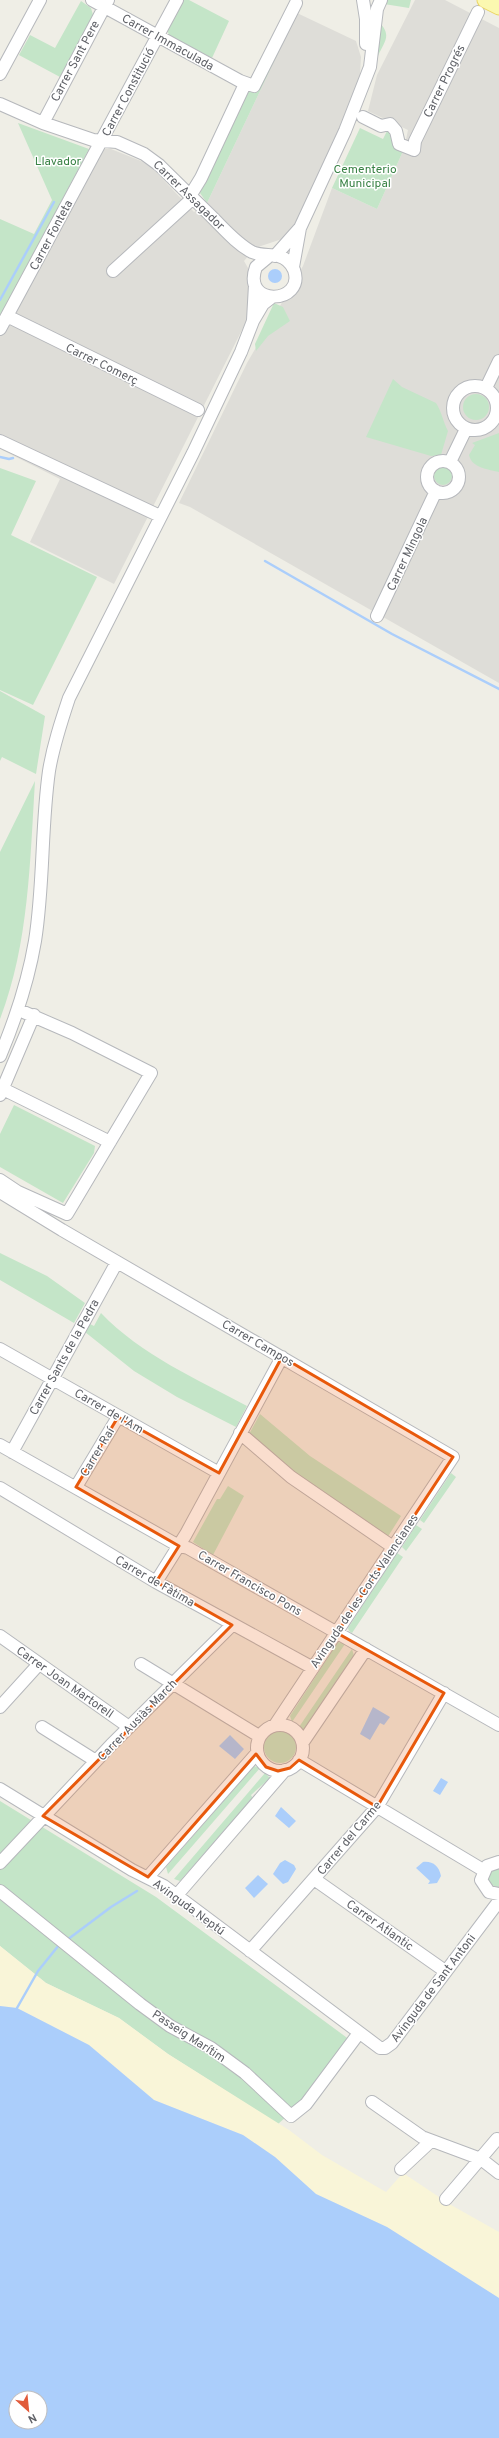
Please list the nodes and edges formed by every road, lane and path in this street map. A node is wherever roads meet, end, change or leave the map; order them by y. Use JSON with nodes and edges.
{"nodes":[{"id":1,"x":40,"y":0,"type":"edge"},
{"id":2,"x":92,"y":0,"type":"edge"},
{"id":3,"x":177,"y":0,"type":"edge"},
{"id":4,"x":363,"y":0,"type":"edge"},
{"id":5,"x":381,"y":0,"type":"edge"},
{"id":6,"x":296,"y":3,"type":"dead end"},
{"id":7,"x":106,"y":4,"type":"edge"},
{"id":8,"x":481,"y":6,"type":"edge"},
{"id":9,"x":499,"y":7,"type":"edge"},
{"id":10,"x":158,"y":36,"type":"junction"},
{"id":11,"x":0,"y":74,"type":"edge"},
{"id":12,"x":245,"y":84,"type":"junction"},
{"id":13,"x":363,"y":84,"type":"junction"},
{"id":14,"x":0,"y":104,"type":"edge"},
{"id":15,"x":363,"y":117,"type":"dead end"},
{"id":16,"x":43,"y":123,"type":"junction"},
{"id":17,"x":102,"y":141,"type":"junction"},
{"id":18,"x":192,"y":197,"type":"junction"},
{"id":19,"x":300,"y":228,"type":"junction"},
{"id":20,"x":240,"y":244,"type":"junction"},
{"id":21,"x":271,"y":256,"type":"junction"},
{"id":22,"x":293,"y":268,"type":"junction"},
{"id":23,"x":113,"y":271,"type":"dead end"},
{"id":24,"x":254,"y":279,"type":"junction"},
{"id":25,"x":272,"y":297,"type":"junction"},
{"id":26,"x":7,"y":316,"type":"junction"},
{"id":27,"x":253,"y":321,"type":"junction"},
{"id":28,"x":0,"y":329,"type":"edge"},
{"id":29,"x":499,"y":360,"type":"edge"},
{"id":30,"x":486,"y":388,"type":"junction"},
{"id":31,"x":198,"y":410,"type":"dead end"},
{"id":32,"x":466,"y":429,"type":"junction"},
{"id":33,"x":0,"y":441,"type":"edge"},
{"id":34,"x":450,"y":462,"type":"junction"},
{"id":35,"x":436,"y":491,"type":"junction"},
{"id":36,"x":160,"y":516,"type":"junction"},
{"id":37,"x":377,"y":616,"type":"dead end"},
{"id":38,"x":19,"y":1010,"type":"junction"},
{"id":39,"x":34,"y":1015,"type":"junction"},
{"id":40,"x":0,"y":1056,"type":"edge"},
{"id":41,"x":2,"y":1092,"type":"edge"},
{"id":42,"x":110,"y":1142,"type":"junction"},
{"id":43,"x":0,"y":1180,"type":"edge"},
{"id":44,"x":0,"y":1192,"type":"edge"},
{"id":45,"x":18,"y":1192,"type":"junction"},
{"id":46,"x":62,"y":1230,"type":"junction"},
{"id":47,"x":117,"y":1262,"type":"junction"},
{"id":48,"x":0,"y":1349,"type":"edge"},
{"id":49,"x":282,"y":1357,"type":"junction"},
{"id":50,"x":53,"y":1379,"type":"junction"},
{"id":51,"x":118,"y":1417,"type":"junction"},
{"id":52,"x":240,"y":1433,"type":"junction"},
{"id":53,"x":0,"y":1445,"type":"edge"},
{"id":54,"x":12,"y":1452,"type":"junction"},
{"id":55,"x":453,"y":1457,"type":"joint"},
{"id":56,"x":219,"y":1473,"type":"junction"},
{"id":57,"x":0,"y":1488,"type":"edge"},
{"id":58,"x":76,"y":1488,"type":"junction"},
{"id":59,"x":179,"y":1546,"type":"junction"},
{"id":60,"x":393,"y":1547,"type":"junction"},
{"id":61,"x":156,"y":1582,"type":"junction"},
{"id":62,"x":232,"y":1625,"type":"junction"},
{"id":63,"x":337,"y":1633,"type":"junction"},
{"id":64,"x":0,"y":1636,"type":"edge"},
{"id":65,"x":366,"y":1649,"type":"junction"},
{"id":66,"x":39,"y":1664,"type":"junction"},
{"id":67,"x":141,"y":1664,"type":"dead end"},
{"id":68,"x":313,"y":1668,"type":"junction"},
{"id":69,"x":173,"y":1682,"type":"junction"},
{"id":70,"x":444,"y":1693,"type":"junction"},
{"id":71,"x":0,"y":1706,"type":"edge"},
{"id":72,"x":276,"y":1725,"type":"junction"},
{"id":73,"x":499,"y":1725,"type":"edge"},
{"id":74,"x":42,"y":1727,"type":"dead end"},
{"id":75,"x":129,"y":1727,"type":"junction"},
{"id":76,"x":259,"y":1736,"type":"junction"},
{"id":77,"x":302,"y":1742,"type":"junction"},
{"id":78,"x":257,"y":1753,"type":"junction"},
{"id":79,"x":299,"y":1760,"type":"junction"},
{"id":80,"x":96,"y":1761,"type":"junction"},
{"id":81,"x":285,"y":1770,"type":"junction"},
{"id":82,"x":0,"y":1789,"type":"edge"},
{"id":83,"x":377,"y":1807,"type":"junction"},
{"id":84,"x":43,"y":1816,"type":"junction"},
{"id":85,"x":499,"y":1862,"type":"edge"},
{"id":86,"x":0,"y":1863,"type":"edge"},
{"id":87,"x":483,"y":1870,"type":"junction"},
{"id":88,"x":148,"y":1877,"type":"junction"},
{"id":89,"x":314,"y":1879,"type":"junction"},
{"id":90,"x":0,"y":1891,"type":"edge"},
{"id":91,"x":177,"y":1895,"type":"junction"},
{"id":92,"x":496,"y":1900,"type":"edge"},
{"id":93,"x":250,"y":1951,"type":"junction"},
{"id":94,"x":445,"y":1971,"type":"junction"},
{"id":95,"x":363,"y":2036,"type":"junction"},
{"id":96,"x":372,"y":2102,"type":"dead end"},
{"id":97,"x":497,"y":2139,"type":"dead end"},
{"id":98,"x":431,"y":2141,"type":"junction"},
{"id":99,"x":480,"y":2159,"type":"junction"},
{"id":100,"x":401,"y":2169,"type":"dead end"},
{"id":101,"x":499,"y":2173,"type":"edge"},
{"id":102,"x":446,"y":2199,"type":"dead end"}],
"edges":[{"from":1,"to":11,"type":"street"},
{"from":2,"to":7,"type":"street","name":"Carrer Immaculada"},
{"from":3,"to":10,"type":"street","name":"Carrer Constitució"},
{"from":4,"to":13,"type":"street"},
{"from":5,"to":13,"type":"street"},
{"from":6,"to":12,"type":"street"},
{"from":7,"to":10,"type":"street","name":"Carrer Immaculada"},
{"from":7,"to":16,"type":"street","name":"Carrer Sant Pere"},
{"from":8,"to":9,"type":"main road"},
{"from":8,"to":15,"type":"street","name":"Carrer Progrés"},
{"from":10,"to":12,"type":"street","name":"Carrer Immaculada"},
{"from":10,"to":17,"type":"street","name":"Carrer Constitució"},
{"from":12,"to":18,"type":"street"},
{"from":13,"to":19,"type":"street"},
{"from":14,"to":16,"type":"street","name":"Carrer Assagador"},
{"from":16,"to":17,"type":"street","name":"Carrer Assagador"},
{"from":17,"to":18,"type":"street","name":"Carrer Assagador"},
{"from":17,"to":26,"type":"street","name":"Carrer Fonteta"},
{"from":18,"to":20,"type":"street","name":"Carrer Assagador"},
{"from":18,"to":23,"type":"street"},
{"from":19,"to":21,"type":"street"},
{"from":19,"to":22,"type":"street"},
{"from":20,"to":21,"type":"street","name":"Carrer Assagador"},
{"from":20,"to":24,"type":"street","name":"Carrer Assagador"},
{"from":21,"to":22,"type":"street"},
{"from":21,"to":24,"type":"street"},
{"from":22,"to":25,"type":"street"},
{"from":24,"to":25,"type":"street"},
{"from":24,"to":27,"type":"street"},
{"from":25,"to":27,"type":"street"},
{"from":26,"to":28,"type":"street","name":"Carrer Fonteta"},
{"from":26,"to":31,"type":"street","name":"Carrer Comerç"},
{"from":27,"to":36,"type":"street"},
{"from":29,"to":30,"type":"street"},
{"from":30,"to":32,"type":"street"},
{"from":30,"to":32,"type":"street"},
{"from":32,"to":34,"type":"street"},
{"from":33,"to":36,"type":"street"},
{"from":34,"to":35,"type":"street"},
{"from":34,"to":35,"type":"street"},
{"from":35,"to":37,"type":"street","name":"Carrer Mingola"},
{"from":36,"to":38,"type":"street"},
{"from":38,"to":39,"type":"street"},
{"from":38,"to":40,"type":"street"},
{"from":39,"to":41,"type":"street"},
{"from":39,"to":42,"type":"street"},
{"from":41,"to":42,"type":"street"},
{"from":42,"to":45,"type":"street"},
{"from":43,"to":45,"type":"street"},
{"from":44,"to":46,"type":"street","name":"Carrer Campos"},
{"from":45,"to":46,"type":"street"},
{"from":46,"to":47,"type":"street","name":"Carrer Campos"},
{"from":47,"to":49,"type":"street","name":"Carrer Campos"},
{"from":47,"to":50,"type":"street","name":"Carrer Sants de la Pedra"},
{"from":48,"to":50,"type":"street","name":"Carrer de l'Am"},
{"from":49,"to":52,"type":"street"},
{"from":49,"to":55,"type":"street","name":"Carrer Campos"},
{"from":50,"to":51,"type":"street","name":"Carrer de l'Am"},
{"from":50,"to":54,"type":"street","name":"Carrer Sants de la Pedra"},
{"from":51,"to":56,"type":"street","name":"Carrer de l'Am"},
{"from":51,"to":58,"type":"street","name":"Carrer Raí"},
{"from":52,"to":56,"type":"street"},
{"from":52,"to":60,"type":"street"},
{"from":53,"to":54,"type":"street","name":"Carrer Francisco Pons"},
{"from":54,"to":58,"type":"street","name":"Carrer Francisco Pons"},
{"from":55,"to":60,"type":"street","name":"Avinguda de les Corts Valencianes"},
{"from":56,"to":59,"type":"street"},
{"from":57,"to":61,"type":"street","name":"Carrer de Fàtima"},
{"from":58,"to":59,"type":"street","name":"Carrer Francisco Pons"},
{"from":59,"to":61,"type":"street"},
{"from":59,"to":63,"type":"street","name":"Carrer Francisco Pons"},
{"from":60,"to":63,"type":"street","name":"Avinguda de les Corts Valencianes"},
{"from":61,"to":62,"type":"street","name":"Carrer de Fàtima"},
{"from":62,"to":68,"type":"street","name":"Carrer de Fàtima"},
{"from":62,"to":69,"type":"street","name":"Carrer Ausiàs March"},
{"from":63,"to":65,"type":"street","name":"Carrer Francisco Pons"},
{"from":63,"to":68,"type":"street","name":"Avinguda de les Corts Valencianes"},
{"from":64,"to":66,"type":"street","name":"Carrer Joan Martorell"},
{"from":65,"to":70,"type":"street","name":"Carrer Francisco Pons"},
{"from":65,"to":77,"type":"street"},
{"from":66,"to":71,"type":"street"},
{"from":66,"to":75,"type":"street","name":"Carrer Joan Martorell"},
{"from":67,"to":69,"type":"street"},
{"from":68,"to":72,"type":"street","name":"Avinguda de les Corts Valencianes"},
{"from":69,"to":75,"type":"street","name":"Carrer Ausiàs March"},
{"from":69,"to":76,"type":"street"},
{"from":70,"to":73,"type":"street","name":"Carrer Francisco Pons"},
{"from":70,"to":83,"type":"street","name":"Carrer del Carme"},
{"from":72,"to":76,"type":"street"},
{"from":72,"to":77,"type":"street"},
{"from":74,"to":80,"type":"street"},
{"from":75,"to":80,"type":"street","name":"Carrer Ausiàs March"},
{"from":76,"to":78,"type":"street"},
{"from":77,"to":79,"type":"street"},
{"from":78,"to":81,"type":"street"},
{"from":78,"to":88,"type":"street"},
{"from":79,"to":81,"type":"street"},
{"from":79,"to":83,"type":"street"},
{"from":80,"to":84,"type":"street","name":"Carrer Ausiàs March"},
{"from":81,"to":91,"type":"street"},
{"from":82,"to":84,"type":"street","name":"Avinguda Neptú"},
{"from":83,"to":87,"type":"street"},
{"from":83,"to":89,"type":"street","name":"Carrer del Carme"},
{"from":84,"to":86,"type":"street","name":"Carrer Ausiàs March"},
{"from":84,"to":88,"type":"street","name":"Avinguda Neptú"},
{"from":85,"to":87,"type":"street"},
{"from":87,"to":92,"type":"street"},
{"from":88,"to":91,"type":"street","name":"Avinguda Neptú"},
{"from":89,"to":93,"type":"street","name":"Carrer del Carme"},
{"from":89,"to":94,"type":"street","name":"Carrer Atlantic"},
{"from":90,"to":95,"type":"street","name":"Passeig Marítim"},
{"from":91,"to":93,"type":"street","name":"Avinguda Neptú"},
{"from":92,"to":94,"type":"street","name":"Avinguda de Sant Antoni"},
{"from":93,"to":95,"type":"street","name":"Avinguda Neptú"},
{"from":94,"to":95,"type":"street","name":"Avinguda de Sant Antoni"},
{"from":96,"to":98,"type":"street"},
{"from":97,"to":99,"type":"street"},
{"from":98,"to":99,"type":"street"},
{"from":98,"to":100,"type":"street"},
{"from":99,"to":101,"type":"street"},
{"from":99,"to":102,"type":"street"}]}
